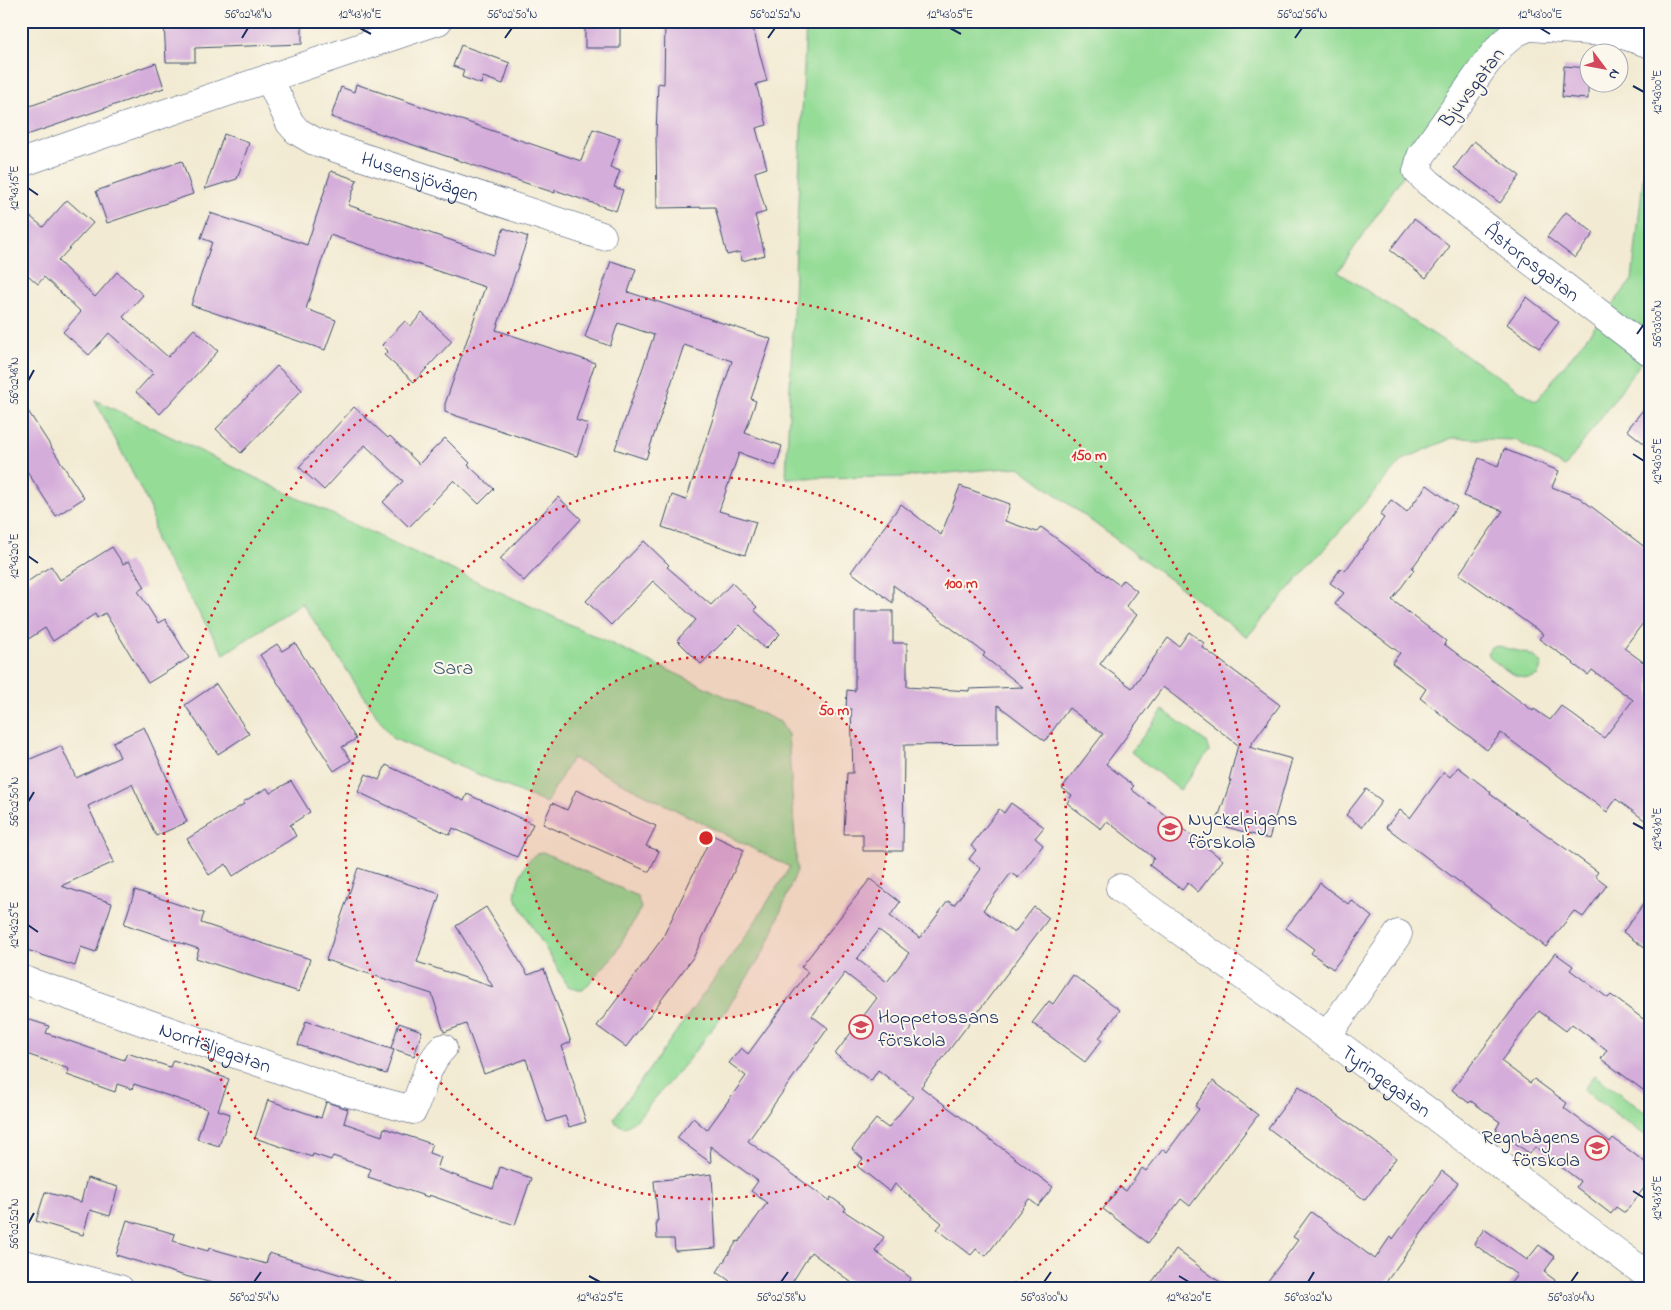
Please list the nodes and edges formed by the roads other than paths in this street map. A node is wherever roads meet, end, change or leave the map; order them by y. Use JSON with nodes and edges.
{"nodes":[{"id":1,"x":438,"y":21,"type":"edge"},
{"id":2,"x":1650,"y":44,"type":"edge"},
{"id":3,"x":269,"y":78,"type":"junction"},
{"id":4,"x":21,"y":163,"type":"edge"},
{"id":5,"x":1417,"y":171,"type":"joint"},
{"id":6,"x":602,"y":236,"type":"dead end"},
{"id":7,"x":1650,"y":352,"type":"edge"},
{"id":8,"x":1120,"y":888,"type":"dead end"},
{"id":9,"x":1398,"y":934,"type":"dead end"},
{"id":10,"x":21,"y":979,"type":"edge"},
{"id":11,"x":1326,"y":1036,"type":"junction"},
{"id":12,"x":443,"y":1048,"type":"dead end"},
{"id":13,"x":21,"y":1263,"type":"edge"},
{"id":14,"x":1650,"y":1277,"type":"edge"},
{"id":15,"x":120,"y":1289,"type":"edge"}],
"edges":[{"from":1,"to":3,"type":"street"},
{"from":2,"to":5,"type":"street","name":"Bjuvsgatan"},
{"from":3,"to":4,"type":"street"},
{"from":3,"to":6,"type":"street","name":"Husensjövägen"},
{"from":5,"to":7,"type":"street","name":"Åstorpsgatan"},
{"from":8,"to":11,"type":"street","name":"Tyringegatan"},
{"from":9,"to":11,"type":"street"},
{"from":10,"to":12,"type":"street","name":"Norrtäljegatan"},
{"from":11,"to":14,"type":"street","name":"Tyringegatan"},
{"from":13,"to":15,"type":"street"}]}
